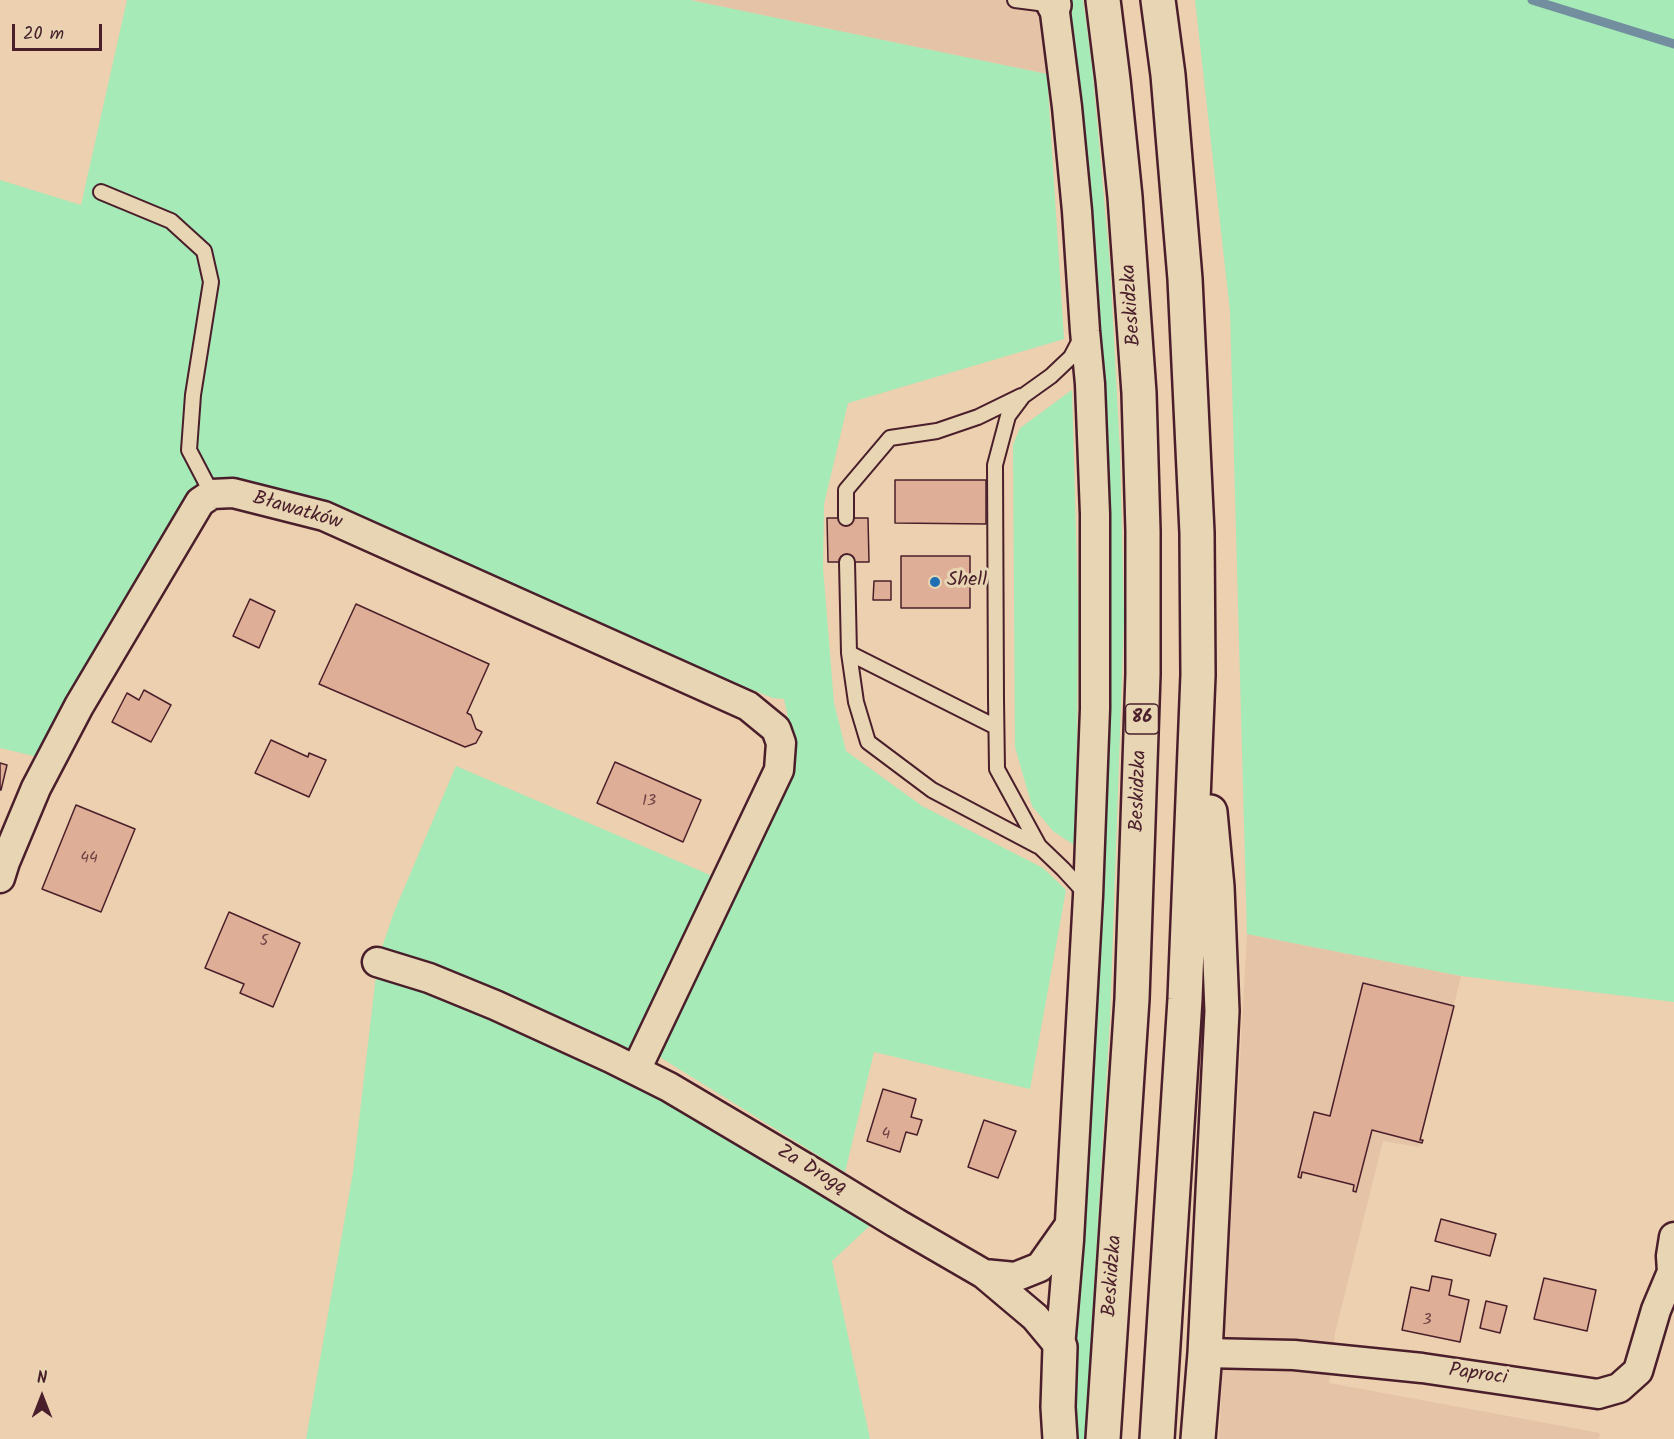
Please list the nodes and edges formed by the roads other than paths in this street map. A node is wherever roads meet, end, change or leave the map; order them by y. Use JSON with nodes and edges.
{"nodes":[{"id":1,"x":1015,"y":0,"type":"edge"},
{"id":2,"x":1103,"y":0,"type":"edge"},
{"id":3,"x":1158,"y":0,"type":"edge"},
{"id":4,"x":1053,"y":3,"type":"edge"},
{"id":5,"x":101,"y":192,"type":"dead end"},
{"id":6,"x":1085,"y":331,"type":"junction"},
{"id":7,"x":1023,"y":396,"type":"junction"},
{"id":8,"x":212,"y":494,"type":"junction"},
{"id":9,"x":846,"y":518,"type":"dead end"},
{"id":10,"x":847,"y":562,"type":"dead end"},
{"id":11,"x":849,"y":653,"type":"junction"},
{"id":12,"x":1198,"y":675,"type":"junction"},
{"id":13,"x":996,"y":727,"type":"junction"},
{"id":14,"x":1039,"y":846,"type":"junction"},
{"id":15,"x":0,"y":878,"type":"edge"},
{"id":16,"x":1088,"y":896,"type":"junction"},
{"id":17,"x":377,"y":962,"type":"dead end"},
{"id":18,"x":636,"y":1070,"type":"junction"},
{"id":19,"x":1069,"y":1226,"type":"junction"},
{"id":20,"x":1674,"y":1237,"type":"edge"},
{"id":21,"x":1673,"y":1272,"type":"edge"},
{"id":22,"x":984,"y":1274,"type":"junction"},
{"id":23,"x":1060,"y":1347,"type":"junction"},
{"id":24,"x":1205,"y":1353,"type":"junction"},
{"id":25,"x":1060,"y":1439,"type":"edge"},
{"id":26,"x":1103,"y":1439,"type":"edge"},
{"id":27,"x":1157,"y":1439,"type":"edge"},
{"id":28,"x":1198,"y":1439,"type":"edge"}],
"edges":[{"from":1,"to":4,"type":"lane"},
{"from":2,"to":26,"type":"main road","name":"Beskidzka","number":"86"},
{"from":3,"to":12,"type":"main road"},
{"from":4,"to":6,"type":"street"},
{"from":5,"to":8,"type":"lane"},
{"from":6,"to":7,"type":"lane"},
{"from":6,"to":16,"type":"street"},
{"from":7,"to":9,"type":"lane"},
{"from":7,"to":13,"type":"lane"},
{"from":8,"to":15,"type":"street"},
{"from":8,"to":18,"type":"street","name":"Bławatków"},
{"from":10,"to":11,"type":"lane"},
{"from":11,"to":13,"type":"lane"},
{"from":11,"to":14,"type":"lane"},
{"from":12,"to":24,"type":"main road"},
{"from":12,"to":27,"type":"main road"},
{"from":13,"to":14,"type":"lane"},
{"from":14,"to":16,"type":"lane"},
{"from":16,"to":19,"type":"street"},
{"from":17,"to":18,"type":"street","name":"Za Drogą"},
{"from":18,"to":22,"type":"street","name":"Za Drogą"},
{"from":19,"to":22,"type":"street","name":"Za Drogą"},
{"from":19,"to":23,"type":"street"},
{"from":20,"to":21,"type":"street","name":"Paproci"},
{"from":21,"to":24,"type":"street","name":"Paproci"},
{"from":22,"to":23,"type":"street","name":"Za Drogą"},
{"from":23,"to":25,"type":"main road"},
{"from":24,"to":28,"type":"main road"}]}
